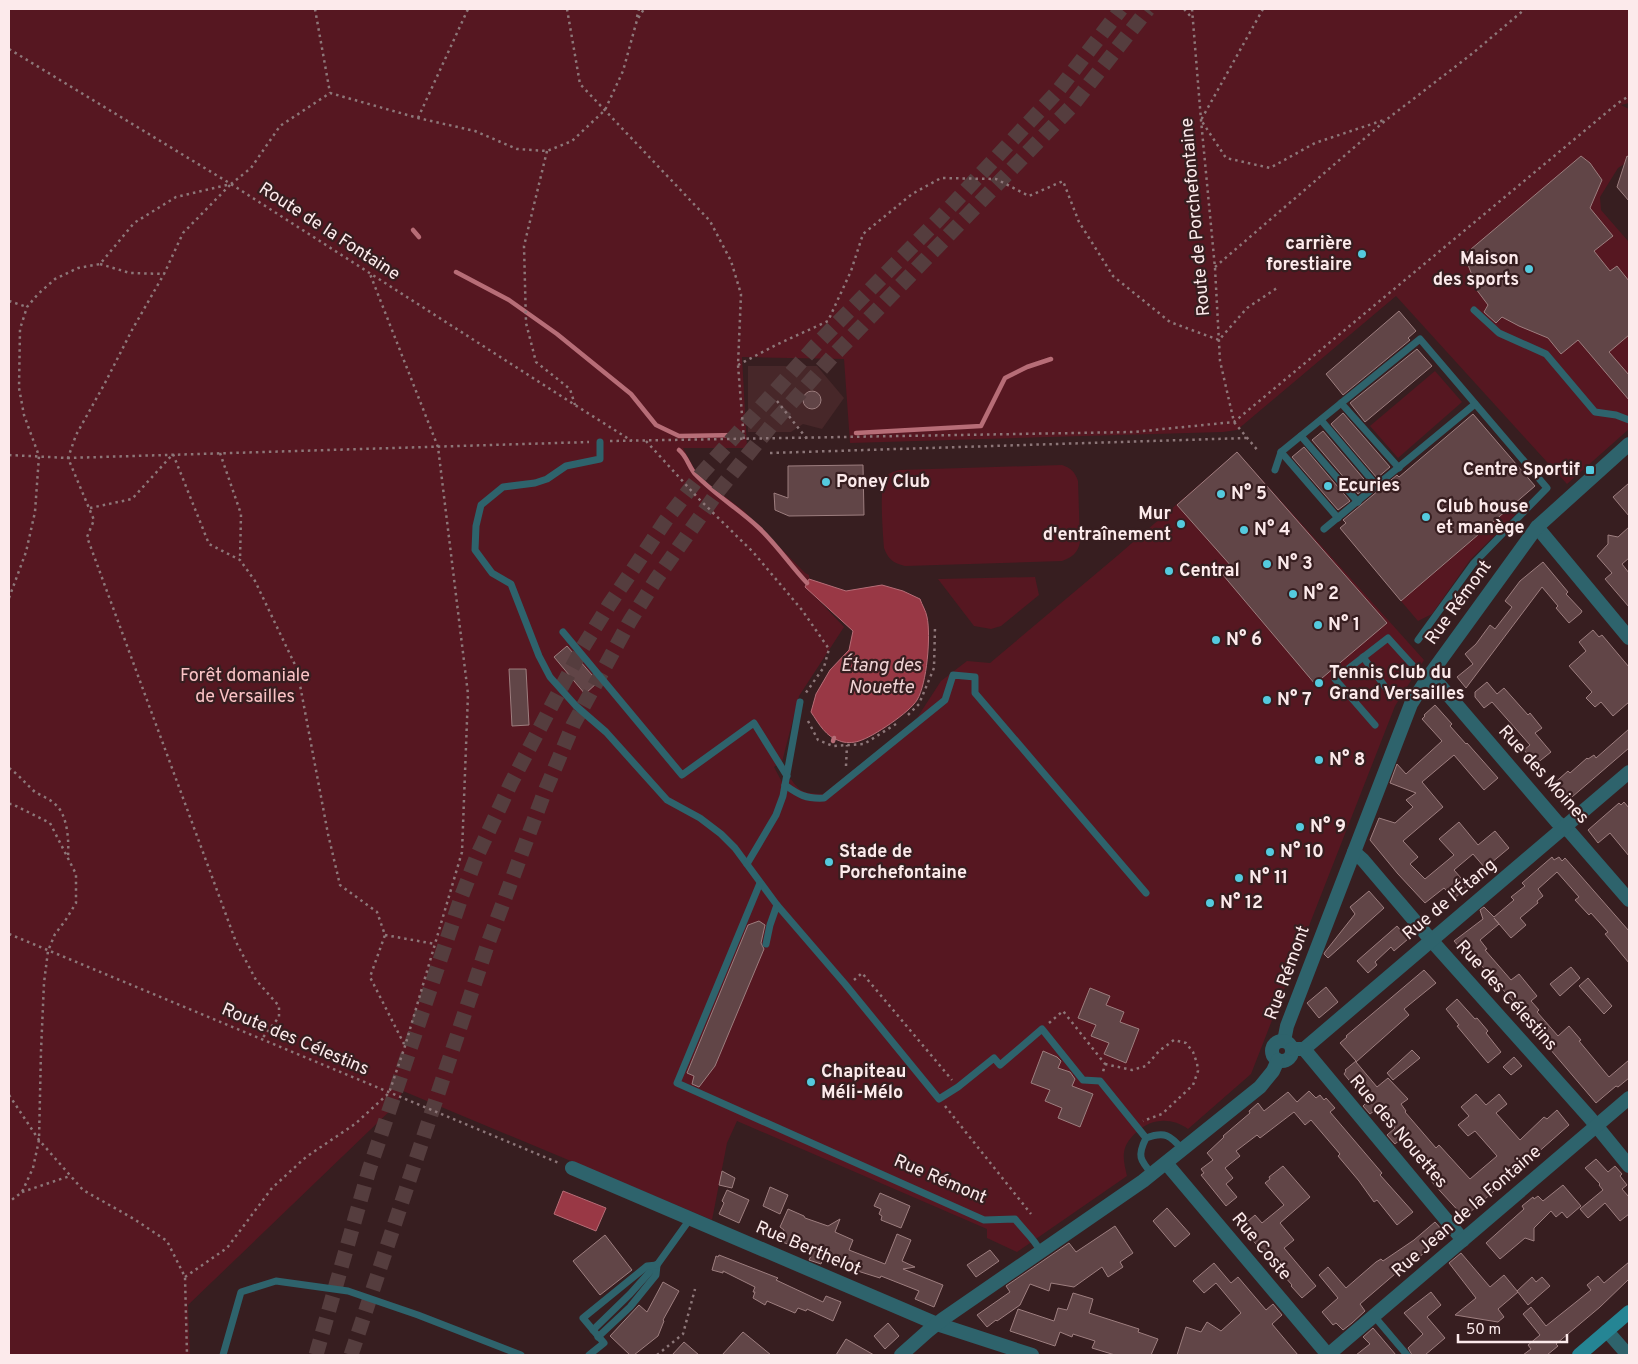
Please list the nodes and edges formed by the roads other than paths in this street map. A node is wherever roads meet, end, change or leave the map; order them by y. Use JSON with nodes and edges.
{"nodes":[{"id":1,"x":1474,"y":310,"type":"dead end"},
{"id":2,"x":1341,"y":403,"type":"junction"},
{"id":3,"x":1475,"y":404,"type":"junction"},
{"id":4,"x":1321,"y":420,"type":"junction"},
{"id":5,"x":1629,"y":420,"type":"edge"},
{"id":6,"x":1302,"y":436,"type":"junction"},
{"id":7,"x":600,"y":442,"type":"road end"},
{"id":8,"x":1629,"y":444,"type":"edge"},
{"id":9,"x":1281,"y":452,"type":"junction"},
{"id":10,"x":1398,"y":468,"type":"junction"},
{"id":11,"x":1275,"y":470,"type":"dead end"},
{"id":12,"x":1377,"y":486,"type":"junction"},
{"id":13,"x":1358,"y":502,"type":"junction"},
{"id":14,"x":1338,"y":518,"type":"junction"},
{"id":15,"x":1537,"y":528,"type":"junction"},
{"id":16,"x":1324,"y":529,"type":"dead end"},
{"id":17,"x":563,"y":632,"type":"dead end"},
{"id":18,"x":1629,"y":638,"type":"edge"},
{"id":19,"x":1418,"y":640,"type":"dead end"},
{"id":20,"x":1363,"y":657,"type":"junction"},
{"id":21,"x":1427,"y":678,"type":"junction"},
{"id":22,"x":1392,"y":696,"type":"dead end"},
{"id":23,"x":800,"y":702,"type":"road end"},
{"id":24,"x":1375,"y":725,"type":"dead end"},
{"id":25,"x":1629,"y":772,"type":"edge"},
{"id":26,"x":787,"y":776,"type":"junction"},
{"id":27,"x":785,"y":785,"type":"junction"},
{"id":28,"x":1564,"y":827,"type":"junction"},
{"id":29,"x":1354,"y":852,"type":"junction"},
{"id":30,"x":747,"y":864,"type":"junction"},
{"id":31,"x":760,"y":883,"type":"junction"},
{"id":32,"x":1146,"y":894,"type":"dead end"},
{"id":33,"x":1629,"y":900,"type":"edge"},
{"id":34,"x":777,"y":905,"type":"junction"},
{"id":35,"x":1431,"y":940,"type":"junction"},
{"id":36,"x":766,"y":944,"type":"dead end"},
{"id":37,"x":1294,"y":1046,"type":"junction"},
{"id":38,"x":1629,"y":1098,"type":"edge"},
{"id":39,"x":1596,"y":1126,"type":"junction"},
{"id":40,"x":1146,"y":1138,"type":"junction"},
{"id":41,"x":1183,"y":1150,"type":"junction"},
{"id":42,"x":1166,"y":1163,"type":"junction"},
{"id":43,"x":1629,"y":1166,"type":"edge"},
{"id":44,"x":572,"y":1168,"type":"road end"},
{"id":45,"x":1152,"y":1174,"type":"junction"},
{"id":46,"x":690,"y":1219,"type":"junction"},
{"id":47,"x":1463,"y":1240,"type":"junction"},
{"id":48,"x":1041,"y":1252,"type":"junction"},
{"id":49,"x":651,"y":1271,"type":"junction"},
{"id":50,"x":1629,"y":1312,"type":"edge"},
{"id":51,"x":1374,"y":1316,"type":"junction"},
{"id":52,"x":937,"y":1324,"type":"junction"},
{"id":53,"x":593,"y":1330,"type":"junction"},
{"id":54,"x":1607,"y":1331,"type":"junction"},
{"id":55,"x":598,"y":1337,"type":"junction"},
{"id":56,"x":223,"y":1355,"type":"edge"},
{"id":57,"x":521,"y":1355,"type":"edge"},
{"id":58,"x":588,"y":1355,"type":"edge"},
{"id":59,"x":900,"y":1355,"type":"edge"},
{"id":60,"x":1032,"y":1355,"type":"edge"},
{"id":61,"x":1328,"y":1355,"type":"edge"},
{"id":62,"x":1408,"y":1355,"type":"edge"},
{"id":63,"x":1579,"y":1355,"type":"edge"},
{"id":64,"x":1628,"y":1355,"type":"edge"}],
"edges":[{"from":1,"to":5,"type":"lane"},
{"from":2,"to":3,"type":"lane"},
{"from":2,"to":4,"type":"lane"},
{"from":2,"to":10,"type":"lane"},
{"from":3,"to":10,"type":"lane"},
{"from":3,"to":19,"type":"lane"},
{"from":4,"to":6,"type":"lane"},
{"from":4,"to":12,"type":"lane"},
{"from":6,"to":9,"type":"lane"},
{"from":6,"to":13,"type":"lane"},
{"from":7,"to":30,"type":"lane"},
{"from":8,"to":15,"type":"street","name":"Rue Rémont"},
{"from":9,"to":11,"type":"lane"},
{"from":9,"to":14,"type":"lane"},
{"from":10,"to":12,"type":"lane"},
{"from":12,"to":13,"type":"lane"},
{"from":13,"to":14,"type":"lane"},
{"from":14,"to":16,"type":"lane"},
{"from":15,"to":18,"type":"street"},
{"from":15,"to":21,"type":"street","name":"Rue Rémont"},
{"from":17,"to":26,"type":"lane"},
{"from":20,"to":21,"type":"lane"},
{"from":20,"to":22,"type":"lane"},
{"from":20,"to":24,"type":"lane"},
{"from":21,"to":28,"type":"street","name":"Rue des Moines"},
{"from":21,"to":29,"type":"street","name":"Rue Rémont"},
{"from":23,"to":26,"type":"lane"},
{"from":25,"to":28,"type":"street","name":"Rue de l'Étang"},
{"from":26,"to":27,"type":"lane"},
{"from":27,"to":30,"type":"lane"},
{"from":27,"to":32,"type":"lane"},
{"from":28,"to":33,"type":"street","name":"Rue des Moines"},
{"from":28,"to":35,"type":"street","name":"Rue de l'Étang"},
{"from":29,"to":35,"type":"street","name":"Rue des Célestins"},
{"from":29,"to":37,"type":"street","name":"Rue Rémont"},
{"from":30,"to":31,"type":"lane"},
{"from":31,"to":34,"type":"lane"},
{"from":31,"to":48,"type":"lane","name":"Rue Rémont"},
{"from":34,"to":36,"type":"lane"},
{"from":34,"to":40,"type":"lane"},
{"from":35,"to":37,"type":"street","name":"Rue de l'Étang"},
{"from":35,"to":39,"type":"street","name":"Rue des Célestins"},
{"from":37,"to":41,"type":"street","name":"Rue Rémont"},
{"from":37,"to":47,"type":"street","name":"Rue des Nouettes"},
{"from":38,"to":39,"type":"street","name":"Rue Jean de la Fontaine"},
{"from":39,"to":43,"type":"street","name":"Rue des Célestins"},
{"from":39,"to":47,"type":"street","name":"Rue Jean de la Fontaine"},
{"from":40,"to":41,"type":"lane"},
{"from":40,"to":45,"type":"lane"},
{"from":41,"to":42,"type":"street","name":"Rue Rémont"},
{"from":42,"to":45,"type":"street","name":"Rue Rémont"},
{"from":42,"to":61,"type":"street","name":"Rue Coste"},
{"from":44,"to":46,"type":"street","name":"Rue Berthelot"},
{"from":45,"to":48,"type":"street","name":"Rue Rémont"},
{"from":46,"to":49,"type":"lane"},
{"from":46,"to":52,"type":"street","name":"Rue Berthelot"},
{"from":47,"to":51,"type":"street","name":"Rue Jean de la Fontaine"},
{"from":48,"to":52,"type":"street","name":"Rue Rémont"},
{"from":49,"to":53,"type":"lane"},
{"from":49,"to":53,"type":"lane"},
{"from":49,"to":55,"type":"lane"},
{"from":50,"to":54,"type":"main road"},
{"from":51,"to":61,"type":"street","name":"Rue Jean de la Fontaine"},
{"from":51,"to":62,"type":"lane"},
{"from":52,"to":59,"type":"street","name":"Rue Rémont"},
{"from":52,"to":60,"type":"street","name":"Rue Berthelot"},
{"from":53,"to":55,"type":"lane"},
{"from":54,"to":63,"type":"main road"},
{"from":54,"to":64,"type":"street"},
{"from":55,"to":58,"type":"lane"},
{"from":56,"to":57,"type":"lane"}]}
